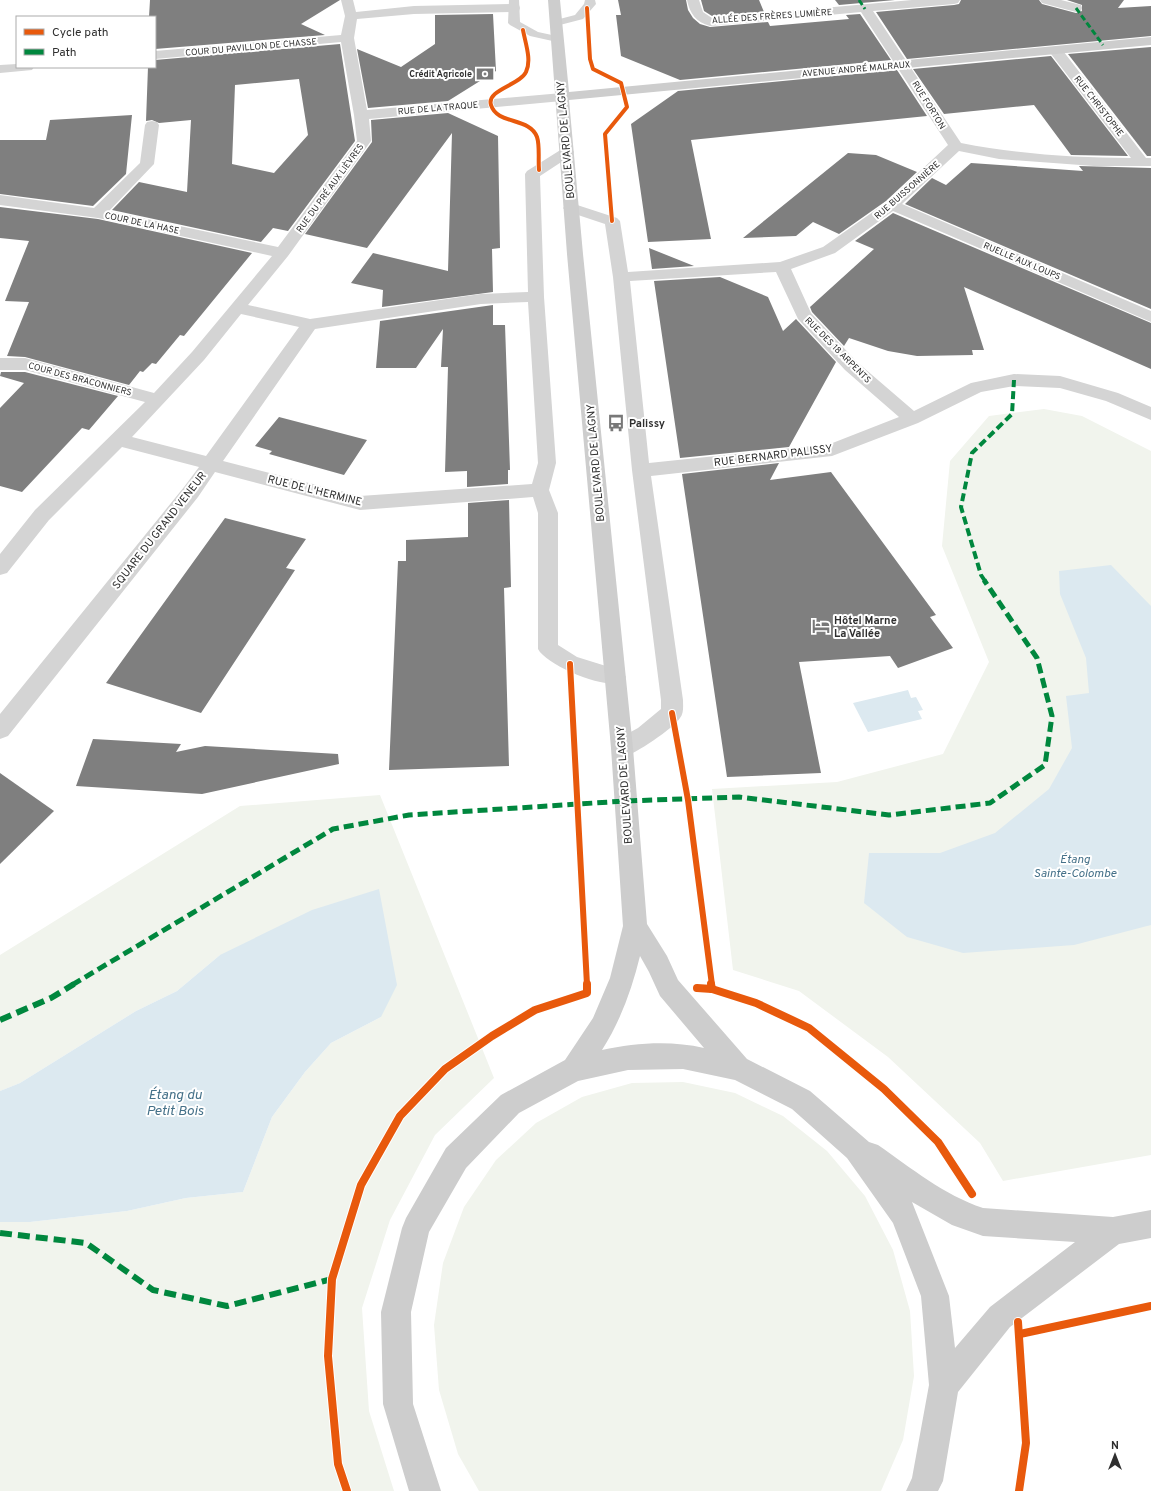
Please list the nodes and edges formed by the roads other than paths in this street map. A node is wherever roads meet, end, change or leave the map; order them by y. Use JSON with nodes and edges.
{"nodes":[{"id":1,"x":347,"y":0,"type":"edge"},
{"id":2,"x":554,"y":0,"type":"edge"},
{"id":3,"x":590,"y":0,"type":"edge"},
{"id":4,"x":693,"y":0,"type":"edge"},
{"id":5,"x":954,"y":0,"type":"edge"},
{"id":6,"x":1046,"y":0,"type":"edge"},
{"id":7,"x":514,"y":4,"type":"edge"},
{"id":8,"x":1076,"y":8,"type":"dead end"},
{"id":9,"x":865,"y":9,"type":"junction"},
{"id":10,"x":351,"y":16,"type":"junction"},
{"id":11,"x":556,"y":23,"type":"junction"},
{"id":12,"x":347,"y":38,"type":"junction"},
{"id":13,"x":557,"y":39,"type":"junction"},
{"id":14,"x":1151,"y":40,"type":"edge"},
{"id":15,"x":1055,"y":50,"type":"junction"},
{"id":16,"x":156,"y":56,"type":"edge"},
{"id":17,"x":903,"y":64,"type":"junction"},
{"id":18,"x":18,"y":68,"type":"edge"},
{"id":19,"x":0,"y":70,"type":"edge"},
{"id":20,"x":562,"y":97,"type":"junction"},
{"id":21,"x":361,"y":115,"type":"junction"},
{"id":22,"x":152,"y":125,"type":"dead end"},
{"id":23,"x":956,"y":146,"type":"junction"},
{"id":24,"x":566,"y":152,"type":"junction"},
{"id":25,"x":1147,"y":162,"type":"edge"},
{"id":26,"x":0,"y":200,"type":"edge"},
{"id":27,"x":892,"y":205,"type":"junction"},
{"id":28,"x":571,"y":208,"type":"junction"},
{"id":29,"x":98,"y":213,"type":"junction"},
{"id":30,"x":282,"y":253,"type":"junction"},
{"id":31,"x":782,"y":267,"type":"junction"},
{"id":32,"x":621,"y":277,"type":"junction"},
{"id":33,"x":536,"y":297,"type":"junction"},
{"id":34,"x":238,"y":308,"type":"junction"},
{"id":35,"x":1151,"y":317,"type":"edge"},
{"id":36,"x":310,"y":324,"type":"junction"},
{"id":37,"x":0,"y":364,"type":"edge"},
{"id":38,"x":158,"y":400,"type":"junction"},
{"id":39,"x":1151,"y":414,"type":"edge"},
{"id":40,"x":912,"y":419,"type":"junction"},
{"id":41,"x":118,"y":440,"type":"junction"},
{"id":42,"x":211,"y":463,"type":"junction"},
{"id":43,"x":641,"y":470,"type":"junction"},
{"id":44,"x":540,"y":490,"type":"junction"},
{"id":45,"x":0,"y":568,"type":"edge"},
{"id":46,"x":615,"y":676,"type":"junction"},
{"id":47,"x":0,"y":730,"type":"edge"},
{"id":48,"x":622,"y":748,"type":"junction"},
{"id":49,"x":635,"y":926,"type":"junction"},
{"id":50,"x":738,"y":1068,"type":"junction"},
{"id":51,"x":574,"y":1069,"type":"junction"},
{"id":52,"x":857,"y":1148,"type":"junction"},
{"id":53,"x":1151,"y":1224,"type":"edge"},
{"id":54,"x":1113,"y":1231,"type":"junction"},
{"id":55,"x":944,"y":1385,"type":"junction"},
{"id":56,"x":424,"y":1491,"type":"edge"},
{"id":57,"x":922,"y":1491,"type":"edge"}],
"edges":[{"from":1,"to":10,"type":"street","name":"RUE DU PRÉ AUX LIÈVRES"},
{"from":2,"to":11,"type":"main road","name":"BOULEVARD DE LAGNY"},
{"from":3,"to":11,"type":"lane"},
{"from":4,"to":9,"type":"street","name":"ALLÉE DES FRÈRES LUMIÈRE"},
{"from":5,"to":9,"type":"street","name":"ALLÉE DES FRÈRES LUMIÈRE"},
{"from":6,"to":8,"type":"street"},
{"from":7,"to":10,"type":"street"},
{"from":7,"to":13,"type":"lane"},
{"from":9,"to":17,"type":"street"},
{"from":10,"to":12,"type":"street","name":"RUE DU PRÉ AUX LIÈVRES"},
{"from":11,"to":13,"type":"main road","name":"BOULEVARD DE LAGNY"},
{"from":12,"to":16,"type":"street","name":"COUR DU PAVILLON DE CHASSE"},
{"from":12,"to":21,"type":"street","name":"RUE DU PRÉ AUX LIÈVRES"},
{"from":13,"to":20,"type":"main road","name":"BOULEVARD DE LAGNY"},
{"from":14,"to":15,"type":"main road","name":"AVENUE ANDRÉ MALRAUX"},
{"from":15,"to":17,"type":"main road","name":"AVENUE ANDRÉ MALRAUX"},
{"from":15,"to":25,"type":"street","name":"RUE CHRISTOPHE"},
{"from":17,"to":20,"type":"main road","name":"AVENUE ANDRÉ MALRAUX"},
{"from":17,"to":23,"type":"street","name":"RUE FORTON"},
{"from":18,"to":19,"type":"street"},
{"from":20,"to":21,"type":"street","name":"RUE DE LA TRAQUE"},
{"from":20,"to":24,"type":"main road","name":"BOULEVARD DE LAGNY"},
{"from":21,"to":30,"type":"street","name":"RUE DU PRÉ AUX LIÈVRES"},
{"from":22,"to":29,"type":"street"},
{"from":23,"to":25,"type":"street"},
{"from":23,"to":27,"type":"street","name":"RUE BUISSONNIÈRE"},
{"from":24,"to":28,"type":"main road","name":"BOULEVARD DE LAGNY"},
{"from":24,"to":33,"type":"street"},
{"from":26,"to":29,"type":"street","name":"COUR DE LA HASE"},
{"from":27,"to":31,"type":"street","name":"RUE BUISSONNIÈRE"},
{"from":27,"to":35,"type":"street","name":"RUELLE AUX LOUPS"},
{"from":28,"to":32,"type":"street"},
{"from":28,"to":46,"type":"main road","name":"BOULEVARD DE LAGNY"},
{"from":29,"to":30,"type":"street","name":"COUR DE LA HASE"},
{"from":30,"to":34,"type":"street","name":"RUE DU PRÉ AUX LIÈVRES"},
{"from":31,"to":32,"type":"street","name":"RUE BUISSONNIÈRE"},
{"from":31,"to":40,"type":"street","name":"RUE DES 18 ARPENTS"},
{"from":32,"to":43,"type":"street"},
{"from":33,"to":36,"type":"street"},
{"from":33,"to":44,"type":"street"},
{"from":34,"to":36,"type":"street"},
{"from":34,"to":38,"type":"street"},
{"from":36,"to":42,"type":"street","name":"SQUARE DU GRAND VENEUR"},
{"from":37,"to":38,"type":"street","name":"COUR DES BRACONNIERS"},
{"from":38,"to":41,"type":"street"},
{"from":39,"to":40,"type":"street","name":"RUE BERNARD PALISSY"},
{"from":40,"to":43,"type":"street","name":"RUE BERNARD PALISSY"},
{"from":41,"to":42,"type":"street","name":"RUE DE L'HERMINE"},
{"from":41,"to":45,"type":"street"},
{"from":42,"to":44,"type":"street","name":"RUE DE L'HERMINE"},
{"from":42,"to":47,"type":"street","name":"SQUARE DU GRAND VENEUR"},
{"from":43,"to":48,"type":"street"},
{"from":44,"to":46,"type":"street"},
{"from":46,"to":48,"type":"main road","name":"BOULEVARD DE LAGNY"},
{"from":48,"to":49,"type":"main road","name":"BOULEVARD DE LAGNY"},
{"from":49,"to":50,"type":"main road","name":"BOULEVARD DE LAGNY"},
{"from":49,"to":51,"type":"main road","name":"BOULEVARD DE LAGNY"},
{"from":50,"to":51,"type":"main road"},
{"from":50,"to":52,"type":"main road"},
{"from":51,"to":56,"type":"main road"},
{"from":52,"to":54,"type":"main road"},
{"from":52,"to":55,"type":"main road"},
{"from":53,"to":54,"type":"main road"},
{"from":54,"to":55,"type":"main road"},
{"from":55,"to":57,"type":"main road"}]}
